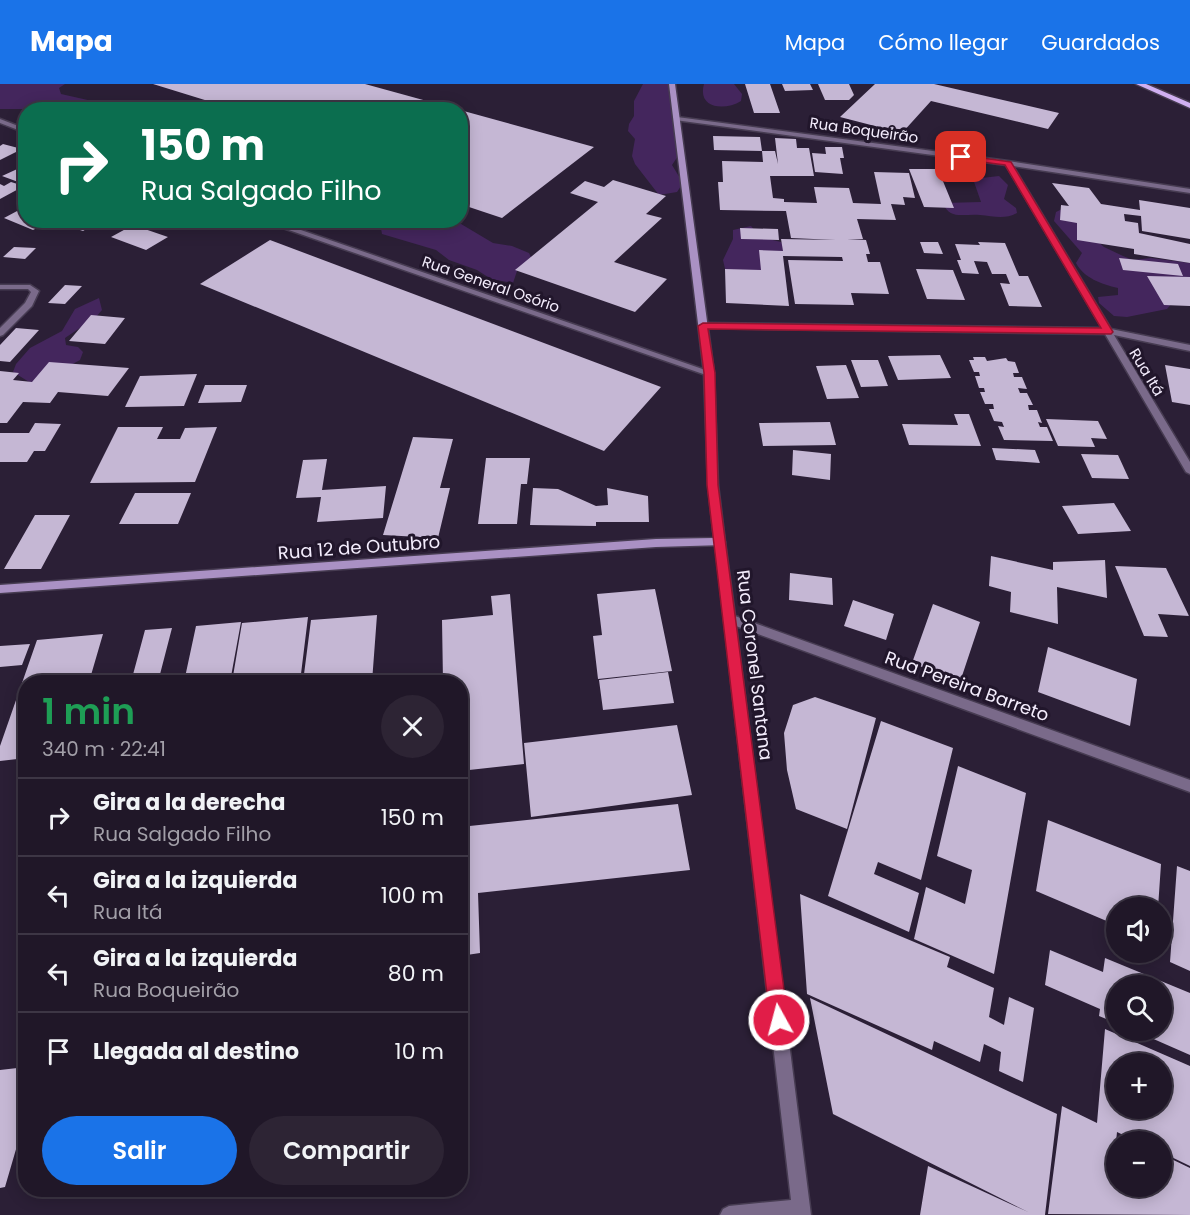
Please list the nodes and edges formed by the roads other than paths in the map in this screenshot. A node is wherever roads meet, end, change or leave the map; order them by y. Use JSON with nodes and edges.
{"nodes":[{"id":1,"x":672,"y":84,"type":"edge"},
{"id":2,"x":1140,"y":84,"type":"edge"},
{"id":3,"x":1190,"y":106,"type":"edge"},
{"id":4,"x":677,"y":119,"type":"junction"},
{"id":5,"x":0,"y":121,"type":"edge"},
{"id":6,"x":18,"y":128,"type":"edge"},
{"id":7,"x":1008,"y":164,"type":"junction"},
{"id":8,"x":1190,"y":191,"type":"edge"},
{"id":9,"x":286,"y":228,"type":"edge"},
{"id":10,"x":0,"y":287,"type":"edge"},
{"id":11,"x":703,"y":326,"type":"junction"},
{"id":12,"x":1108,"y":332,"type":"junction"},
{"id":13,"x":0,"y":333,"type":"edge"},
{"id":14,"x":1190,"y":348,"type":"edge"},
{"id":15,"x":710,"y":373,"type":"junction"},
{"id":16,"x":1190,"y":470,"type":"edge"},
{"id":17,"x":720,"y":542,"type":"junction"},
{"id":18,"x":0,"y":589,"type":"edge"},
{"id":19,"x":731,"y":619,"type":"junction"},
{"id":20,"x":1190,"y":786,"type":"edge"},
{"id":21,"x":802,"y":1211,"type":"edge"},
{"id":22,"x":729,"y":1215,"type":"edge"}],
"edges":[{"from":1,"to":4,"type":"main road","name":"Rua Coronel Santana"},
{"from":2,"to":3,"type":"main road"},
{"from":4,"to":7,"type":"street","name":"Rua Boqueirão"},
{"from":4,"to":11,"type":"main road","name":"Rua Coronel Santana"},
{"from":5,"to":6,"type":"street"},
{"from":7,"to":8,"type":"street","name":"Rua Boqueirão"},
{"from":7,"to":12,"type":"street","name":"Rua Itá"},
{"from":9,"to":15,"type":"street","name":"Rua General Osório"},
{"from":10,"to":13,"type":"street"},
{"from":11,"to":12,"type":"street"},
{"from":11,"to":15,"type":"main road","name":"Rua Coronel Santana"},
{"from":12,"to":14,"type":"street"},
{"from":12,"to":16,"type":"street","name":"Rua Itá"},
{"from":15,"to":17,"type":"main road","name":"Rua Coronel Santana"},
{"from":17,"to":18,"type":"main road","name":"Rua 12 de Outubro"},
{"from":17,"to":19,"type":"street","name":"Rua Coronel Santana"},
{"from":19,"to":20,"type":"street","name":"Rua Pereira Barreto"},
{"from":19,"to":21,"type":"street","name":"Rua Coronel Santana"},
{"from":21,"to":22,"type":"street"}]}
